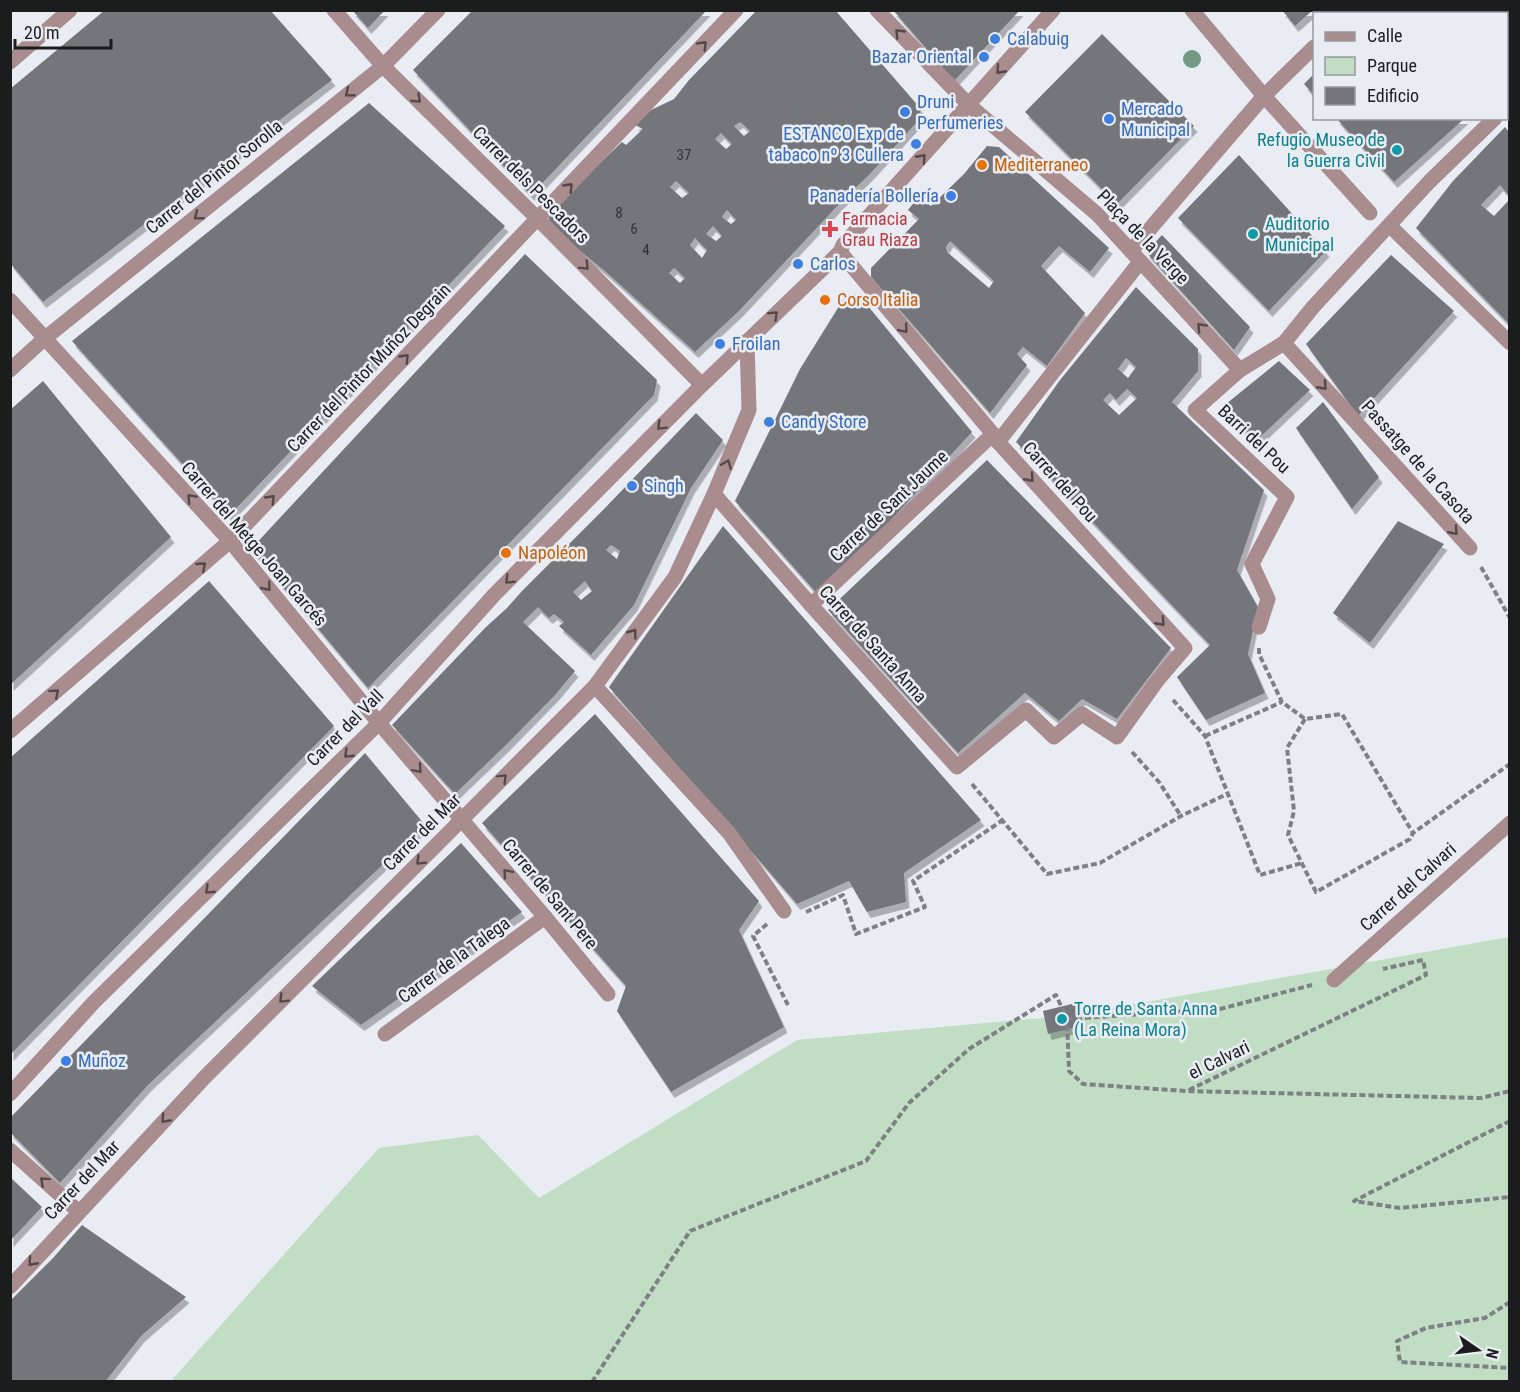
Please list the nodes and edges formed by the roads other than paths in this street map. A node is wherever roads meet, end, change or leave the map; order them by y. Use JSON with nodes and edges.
{"nodes":[{"id":1,"x":70,"y":10,"type":"edge"},
{"id":2,"x":334,"y":10,"type":"edge"},
{"id":3,"x":438,"y":10,"type":"edge"},
{"id":4,"x":736,"y":10,"type":"edge"},
{"id":5,"x":877,"y":10,"type":"edge"},
{"id":6,"x":1053,"y":10,"type":"edge"},
{"id":7,"x":1192,"y":10,"type":"edge"},
{"id":8,"x":1313,"y":47,"type":"edge"},
{"id":9,"x":10,"y":62,"type":"edge"},
{"id":10,"x":383,"y":66,"type":"junction"},
{"id":11,"x":1264,"y":96,"type":"junction"},
{"id":12,"x":969,"y":105,"type":"junction"},
{"id":13,"x":1493,"y":120,"type":"edge"},
{"id":14,"x":1370,"y":213,"type":"dead end"},
{"id":15,"x":538,"y":219,"type":"junction"},
{"id":16,"x":1390,"y":226,"type":"junction"},
{"id":17,"x":840,"y":252,"type":"junction"},
{"id":18,"x":1136,"y":256,"type":"junction"},
{"id":19,"x":10,"y":300,"type":"edge"},
{"id":20,"x":44,"y":339,"type":"junction"},
{"id":21,"x":747,"y":341,"type":"junction"},
{"id":22,"x":1284,"y":343,"type":"junction"},
{"id":23,"x":1509,"y":343,"type":"edge"},
{"id":24,"x":10,"y":370,"type":"edge"},
{"id":25,"x":1240,"y":370,"type":"junction"},
{"id":26,"x":702,"y":385,"type":"junction"},
{"id":27,"x":996,"y":438,"type":"junction"},
{"id":28,"x":714,"y":494,"type":"junction"},
{"id":29,"x":230,"y":542,"type":"junction"},
{"id":30,"x":1470,"y":548,"type":"road end"},
{"id":31,"x":811,"y":605,"type":"junction"},
{"id":32,"x":1259,"y":627,"type":"road end"},
{"id":33,"x":595,"y":686,"type":"junction"},
{"id":34,"x":379,"y":723,"type":"junction"},
{"id":35,"x":10,"y":731,"type":"edge"},
{"id":36,"x":1117,"y":736,"type":"joint"},
{"id":37,"x":461,"y":819,"type":"junction"},
{"id":38,"x":1509,"y":823,"type":"edge"},
{"id":39,"x":784,"y":911,"type":"road end"},
{"id":40,"x":545,"y":917,"type":"junction"},
{"id":41,"x":1334,"y":980,"type":"road end"},
{"id":42,"x":608,"y":994,"type":"dead end"},
{"id":43,"x":385,"y":1034,"type":"dead end"},
{"id":44,"x":10,"y":1094,"type":"edge"},
{"id":45,"x":10,"y":1150,"type":"edge"},
{"id":46,"x":78,"y":1211,"type":"junction"},
{"id":47,"x":10,"y":1287,"type":"edge"}],
"edges":[{"from":1,"to":9,"type":"street"},
{"from":2,"to":10,"type":"street","name":"Carrer dels Pescadors"},
{"from":3,"to":10,"type":"street","name":"Carrer del Pintor Sorolla"},
{"from":15,"to":4,"type":"street","name":"Carrer del Pintor Muñoz Degrain","one_way":true},
{"from":12,"to":5,"type":"street","name":"Plaça de la Verge","one_way":true},
{"from":6,"to":12,"type":"street","one_way":true},
{"from":7,"to":11,"type":"street"},
{"from":8,"to":11,"type":"street","name":"Carrer de Sant Jaume"},
{"from":10,"to":15,"type":"street","name":"Carrer dels Pescadors","one_way":true},
{"from":10,"to":20,"type":"street","name":"Carrer del Pintor Sorolla","one_way":true},
{"from":11,"to":14,"type":"street"},
{"from":11,"to":18,"type":"street","name":"Carrer de Sant Jaume"},
{"from":17,"to":12,"type":"street","name":"Carrer del Vall","one_way":true},
{"from":12,"to":18,"type":"street","name":"Plaça de la Verge"},
{"from":13,"to":16,"type":"street"},
{"from":15,"to":26,"type":"street","name":"Carrer dels Pescadors","one_way":true},
{"from":29,"to":15,"type":"street","name":"Carrer del Pintor Muñoz Degrain","one_way":true},
{"from":16,"to":22,"type":"street"},
{"from":16,"to":23,"type":"street"},
{"from":21,"to":17,"type":"street","name":"Carrer del Vall","one_way":true},
{"from":17,"to":27,"type":"street","name":"Carrer del Pou","one_way":true},
{"from":25,"to":18,"type":"street","name":"Plaça de la Verge","one_way":true},
{"from":18,"to":27,"type":"street","name":"Carrer de Sant Jaume"},
{"from":19,"to":20,"type":"street","name":"Carrer del Metge Joan Garcés"},
{"from":20,"to":24,"type":"street","name":"Carrer del Pintor Sorolla"},
{"from":29,"to":20,"type":"street","name":"Carrer del Metge Joan Garcés","one_way":true},
{"from":21,"to":26,"type":"street","name":"Carrer del Vall"},
{"from":28,"to":21,"type":"street","name":"Carrer del Mar","one_way":true},
{"from":22,"to":25,"type":"street"},
{"from":22,"to":30,"type":"street","name":"Passatge de la Casota","one_way":true},
{"from":25,"to":32,"type":"street","name":"Barri del Pou"},
{"from":26,"to":34,"type":"street","name":"Carrer del Vall","one_way":true},
{"from":27,"to":31,"type":"street","name":"Carrer de Sant Jaume"},
{"from":27,"to":36,"type":"street","name":"Carrer del Pou","one_way":true},
{"from":28,"to":31,"type":"street","name":"Carrer de Santa Anna"},
{"from":33,"to":28,"type":"street","name":"Carrer del Mar","one_way":true},
{"from":29,"to":34,"type":"street","name":"Carrer del Metge Joan Garcés","one_way":true},
{"from":35,"to":29,"type":"street","name":"Carrer del Pintor Muñoz Degrain","one_way":true},
{"from":31,"to":36,"type":"street","name":"Carrer de Santa Anna"},
{"from":37,"to":33,"type":"street","name":"Carrer del Mar","one_way":true},
{"from":33,"to":39,"type":"street"},
{"from":34,"to":37,"type":"street","name":"Carrer del Metge Joan Garcés","one_way":true},
{"from":34,"to":44,"type":"street","name":"Carrer del Vall","one_way":true},
{"from":40,"to":37,"type":"street","name":"Carrer de Sant Pere","one_way":true},
{"from":37,"to":46,"type":"street","name":"Carrer del Mar","one_way":true},
{"from":38,"to":41,"type":"street","name":"Carrer del Calvari"},
{"from":40,"to":42,"type":"street","name":"Carrer de Sant Pere"},
{"from":40,"to":43,"type":"street","name":"Carrer de la Talega"},
{"from":46,"to":45,"type":"street","one_way":true},
{"from":46,"to":47,"type":"street","name":"Carrer del Mar","one_way":true}]}
